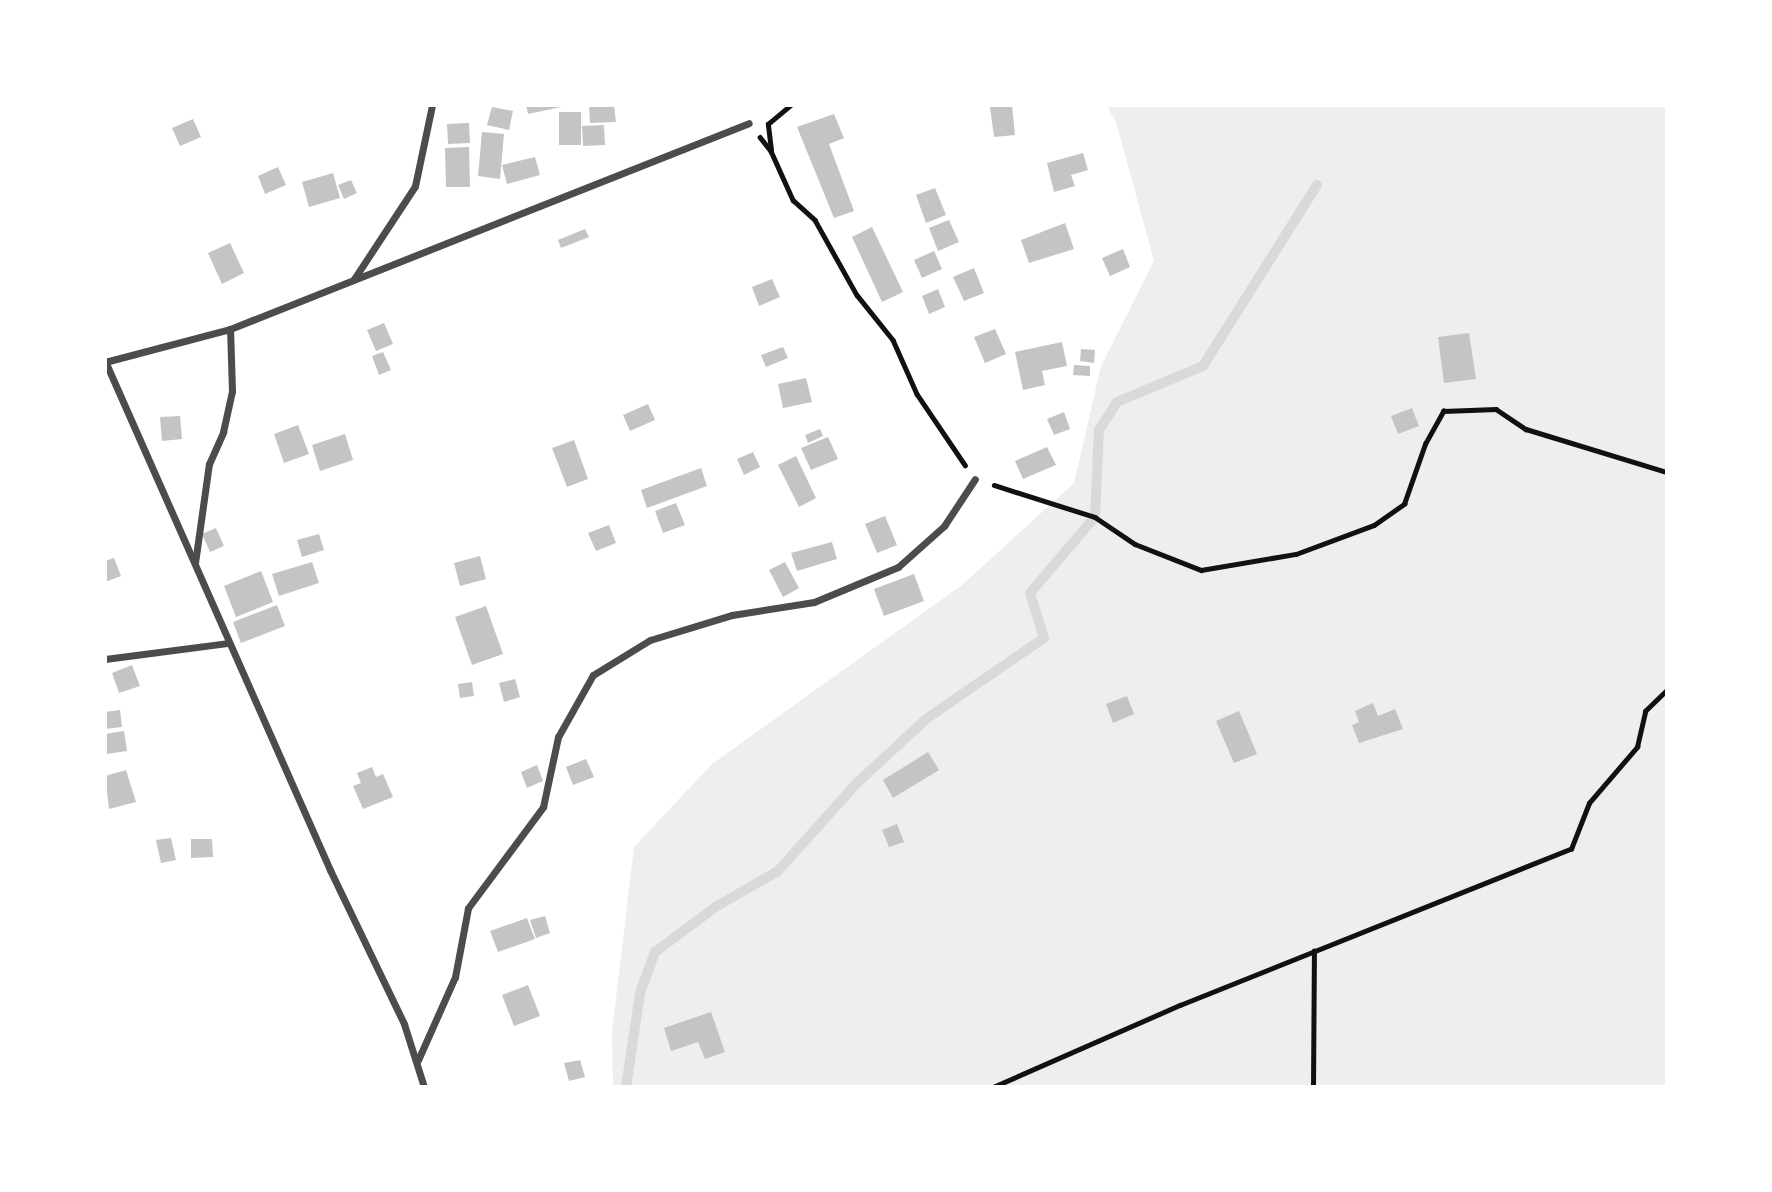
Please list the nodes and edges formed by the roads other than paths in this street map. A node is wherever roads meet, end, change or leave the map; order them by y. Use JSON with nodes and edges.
{"nodes":[{"id":1,"x":432,"y":105,"type":"edge"},
{"id":2,"x":749,"y":123,"type":"road end"},
{"id":3,"x":354,"y":279,"type":"junction"},
{"id":4,"x":230,"y":329,"type":"junction"},
{"id":5,"x":105,"y":361,"type":"edge"},
{"id":6,"x":975,"y":479,"type":"road end"},
{"id":7,"x":195,"y":564,"type":"junction"},
{"id":8,"x":229,"y":643,"type":"junction"},
{"id":9,"x":105,"y":659,"type":"edge"},
{"id":10,"x":418,"y":1060,"type":"junction"},
{"id":11,"x":424,"y":1087,"type":"edge"}],
"edges":[{"from":1,"to":3,"type":"street"},
{"from":2,"to":3,"type":"street"},
{"from":3,"to":4,"type":"street"},
{"from":4,"to":5,"type":"street"},
{"from":4,"to":7,"type":"street"},
{"from":5,"to":7,"type":"street"},
{"from":6,"to":10,"type":"street"},
{"from":7,"to":8,"type":"street"},
{"from":8,"to":9,"type":"street"},
{"from":8,"to":10,"type":"street"},
{"from":10,"to":11,"type":"street"}]}
